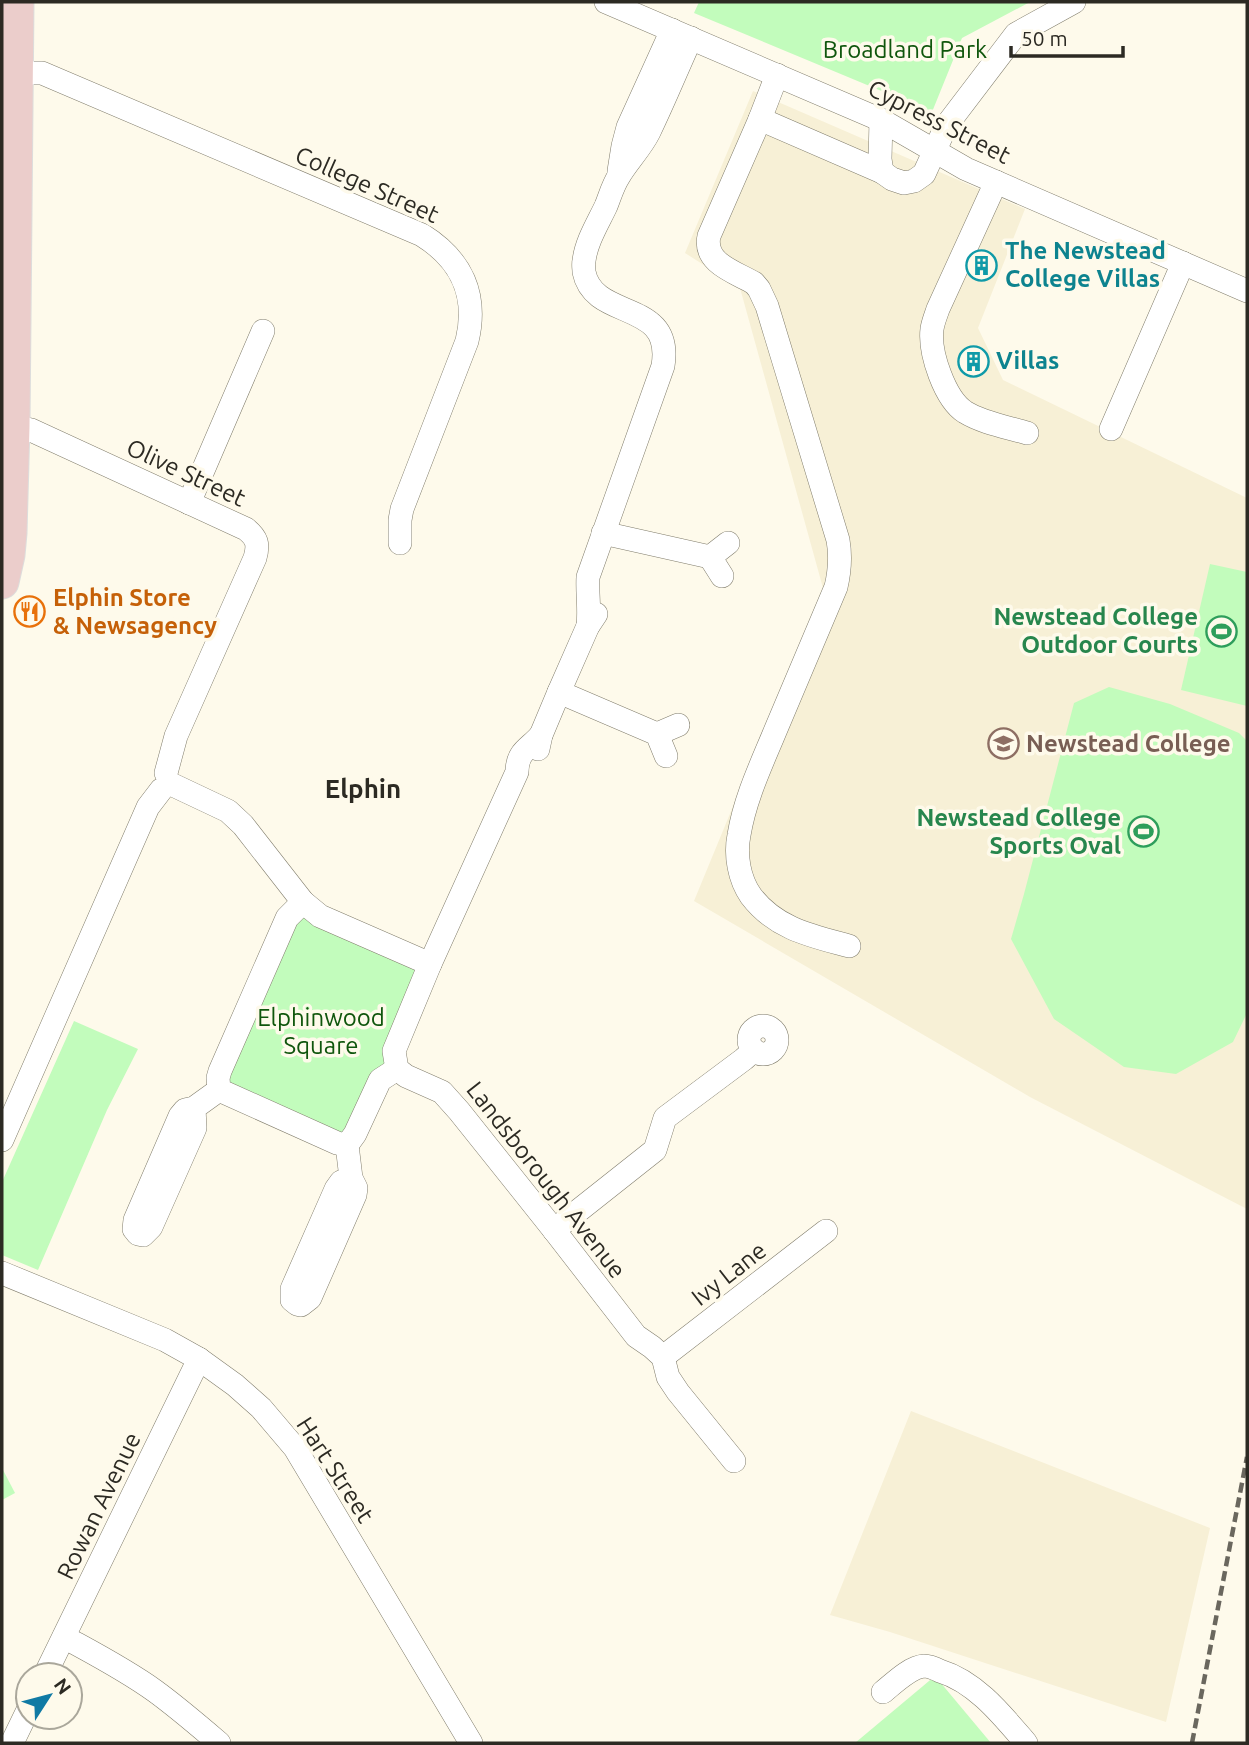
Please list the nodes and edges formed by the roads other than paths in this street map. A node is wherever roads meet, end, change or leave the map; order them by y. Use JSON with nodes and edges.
{"nodes":[{"id":1,"x":17,"y":2,"type":"edge"},
{"id":2,"x":606,"y":2,"type":"edge"},
{"id":3,"x":1074,"y":2,"type":"edge"},
{"id":4,"x":681,"y":34,"type":"junction"},
{"id":5,"x":17,"y":73,"type":"junction"},
{"id":6,"x":778,"y":75,"type":"junction"},
{"id":7,"x":760,"y":120,"type":"junction"},
{"id":8,"x":881,"y":120,"type":"junction"},
{"id":9,"x":934,"y":151,"type":"junction"},
{"id":10,"x":882,"y":172,"type":"junction"},
{"id":11,"x":996,"y":182,"type":"junction"},
{"id":12,"x":9,"y":222,"type":"edge"},
{"id":13,"x":1183,"y":263,"type":"junction"},
{"id":14,"x":1247,"y":291,"type":"edge"},
{"id":15,"x":263,"y":331,"type":"dead end"},
{"id":16,"x":13,"y":426,"type":"junction"},
{"id":17,"x":1111,"y":429,"type":"dead end"},
{"id":18,"x":1027,"y":433,"type":"dead end"},
{"id":19,"x":189,"y":503,"type":"junction"},
{"id":20,"x":603,"y":533,"type":"junction"},
{"id":21,"x":400,"y":543,"type":"dead end"},
{"id":22,"x":720,"y":558,"type":"dead end"},
{"id":23,"x":2,"y":582,"type":"edge"},
{"id":24,"x":559,"y":692,"type":"junction"},
{"id":25,"x":666,"y":756,"type":"dead end"},
{"id":26,"x":167,"y":783,"type":"junction"},
{"id":27,"x":303,"y":902,"type":"junction"},
{"id":28,"x":849,"y":946,"type":"dead end"},
{"id":29,"x":430,"y":964,"type":"junction"},
{"id":30,"x":754,"y":1049,"type":"dead end"},
{"id":31,"x":397,"y":1069,"type":"junction"},
{"id":32,"x":219,"y":1090,"type":"junction"},
{"id":33,"x":194,"y":1108,"type":"junction"},
{"id":34,"x":2,"y":1140,"type":"edge"},
{"id":35,"x":347,"y":1146,"type":"junction"},
{"id":36,"x":351,"y":1178,"type":"junction"},
{"id":37,"x":554,"y":1230,"type":"junction"},
{"id":38,"x":826,"y":1231,"type":"dead end"},
{"id":39,"x":2,"y":1273,"type":"edge"},
{"id":40,"x":663,"y":1357,"type":"junction"},
{"id":41,"x":199,"y":1359,"type":"junction"},
{"id":42,"x":734,"y":1461,"type":"dead end"},
{"id":43,"x":64,"y":1637,"type":"junction"},
{"id":44,"x":53,"y":1661,"type":"edge"},
{"id":45,"x":883,"y":1692,"type":"dead end"},
{"id":46,"x":219,"y":1743,"type":"edge"},
{"id":47,"x":471,"y":1743,"type":"edge"},
{"id":48,"x":1026,"y":1743,"type":"edge"}],
"edges":[{"from":1,"to":5,"type":"highway"},
{"from":2,"to":4,"type":"street","name":"Cypress Street"},
{"from":3,"to":9,"type":"street"},
{"from":4,"to":6,"type":"street","name":"Cypress Street"},
{"from":4,"to":20,"type":"street"},
{"from":5,"to":12,"type":"highway"},
{"from":5,"to":21,"type":"street","name":"College Street"},
{"from":6,"to":7,"type":"street"},
{"from":6,"to":8,"type":"street","name":"Cypress Street"},
{"from":7,"to":10,"type":"street"},
{"from":7,"to":28,"type":"street"},
{"from":8,"to":9,"type":"street","name":"Cypress Street"},
{"from":8,"to":10,"type":"street"},
{"from":9,"to":10,"type":"street"},
{"from":9,"to":11,"type":"street","name":"Cypress Street"},
{"from":11,"to":13,"type":"street","name":"Cypress Street"},
{"from":11,"to":18,"type":"street"},
{"from":12,"to":16,"type":"highway"},
{"from":13,"to":14,"type":"street","name":"Cypress Street"},
{"from":13,"to":17,"type":"street"},
{"from":15,"to":19,"type":"street"},
{"from":16,"to":19,"type":"street","name":"Olive Street"},
{"from":16,"to":23,"type":"highway"},
{"from":19,"to":26,"type":"street","name":"Olive Street"},
{"from":20,"to":22,"type":"street"},
{"from":20,"to":24,"type":"street"},
{"from":24,"to":25,"type":"street"},
{"from":24,"to":29,"type":"street"},
{"from":26,"to":27,"type":"street"},
{"from":26,"to":34,"type":"street","name":"Olive Street"},
{"from":27,"to":29,"type":"street"},
{"from":27,"to":32,"type":"street"},
{"from":29,"to":31,"type":"street"},
{"from":30,"to":37,"type":"street"},
{"from":31,"to":35,"type":"street"},
{"from":31,"to":37,"type":"street","name":"Landsborough Avenue"},
{"from":32,"to":33,"type":"street"},
{"from":32,"to":35,"type":"street"},
{"from":33,"to":33,"type":"street"},
{"from":35,"to":36,"type":"street"},
{"from":36,"to":36,"type":"street"},
{"from":37,"to":40,"type":"street","name":"Landsborough Avenue"},
{"from":38,"to":40,"type":"street","name":"Ivy Lane"},
{"from":39,"to":41,"type":"street","name":"Hart Street"},
{"from":40,"to":42,"type":"street","name":"Landsborough Avenue"},
{"from":41,"to":43,"type":"street","name":"Rowan Avenue"},
{"from":41,"to":47,"type":"street","name":"Hart Street"},
{"from":43,"to":44,"type":"street","name":"Rowan Avenue"},
{"from":43,"to":46,"type":"street"},
{"from":45,"to":48,"type":"street"}]}
